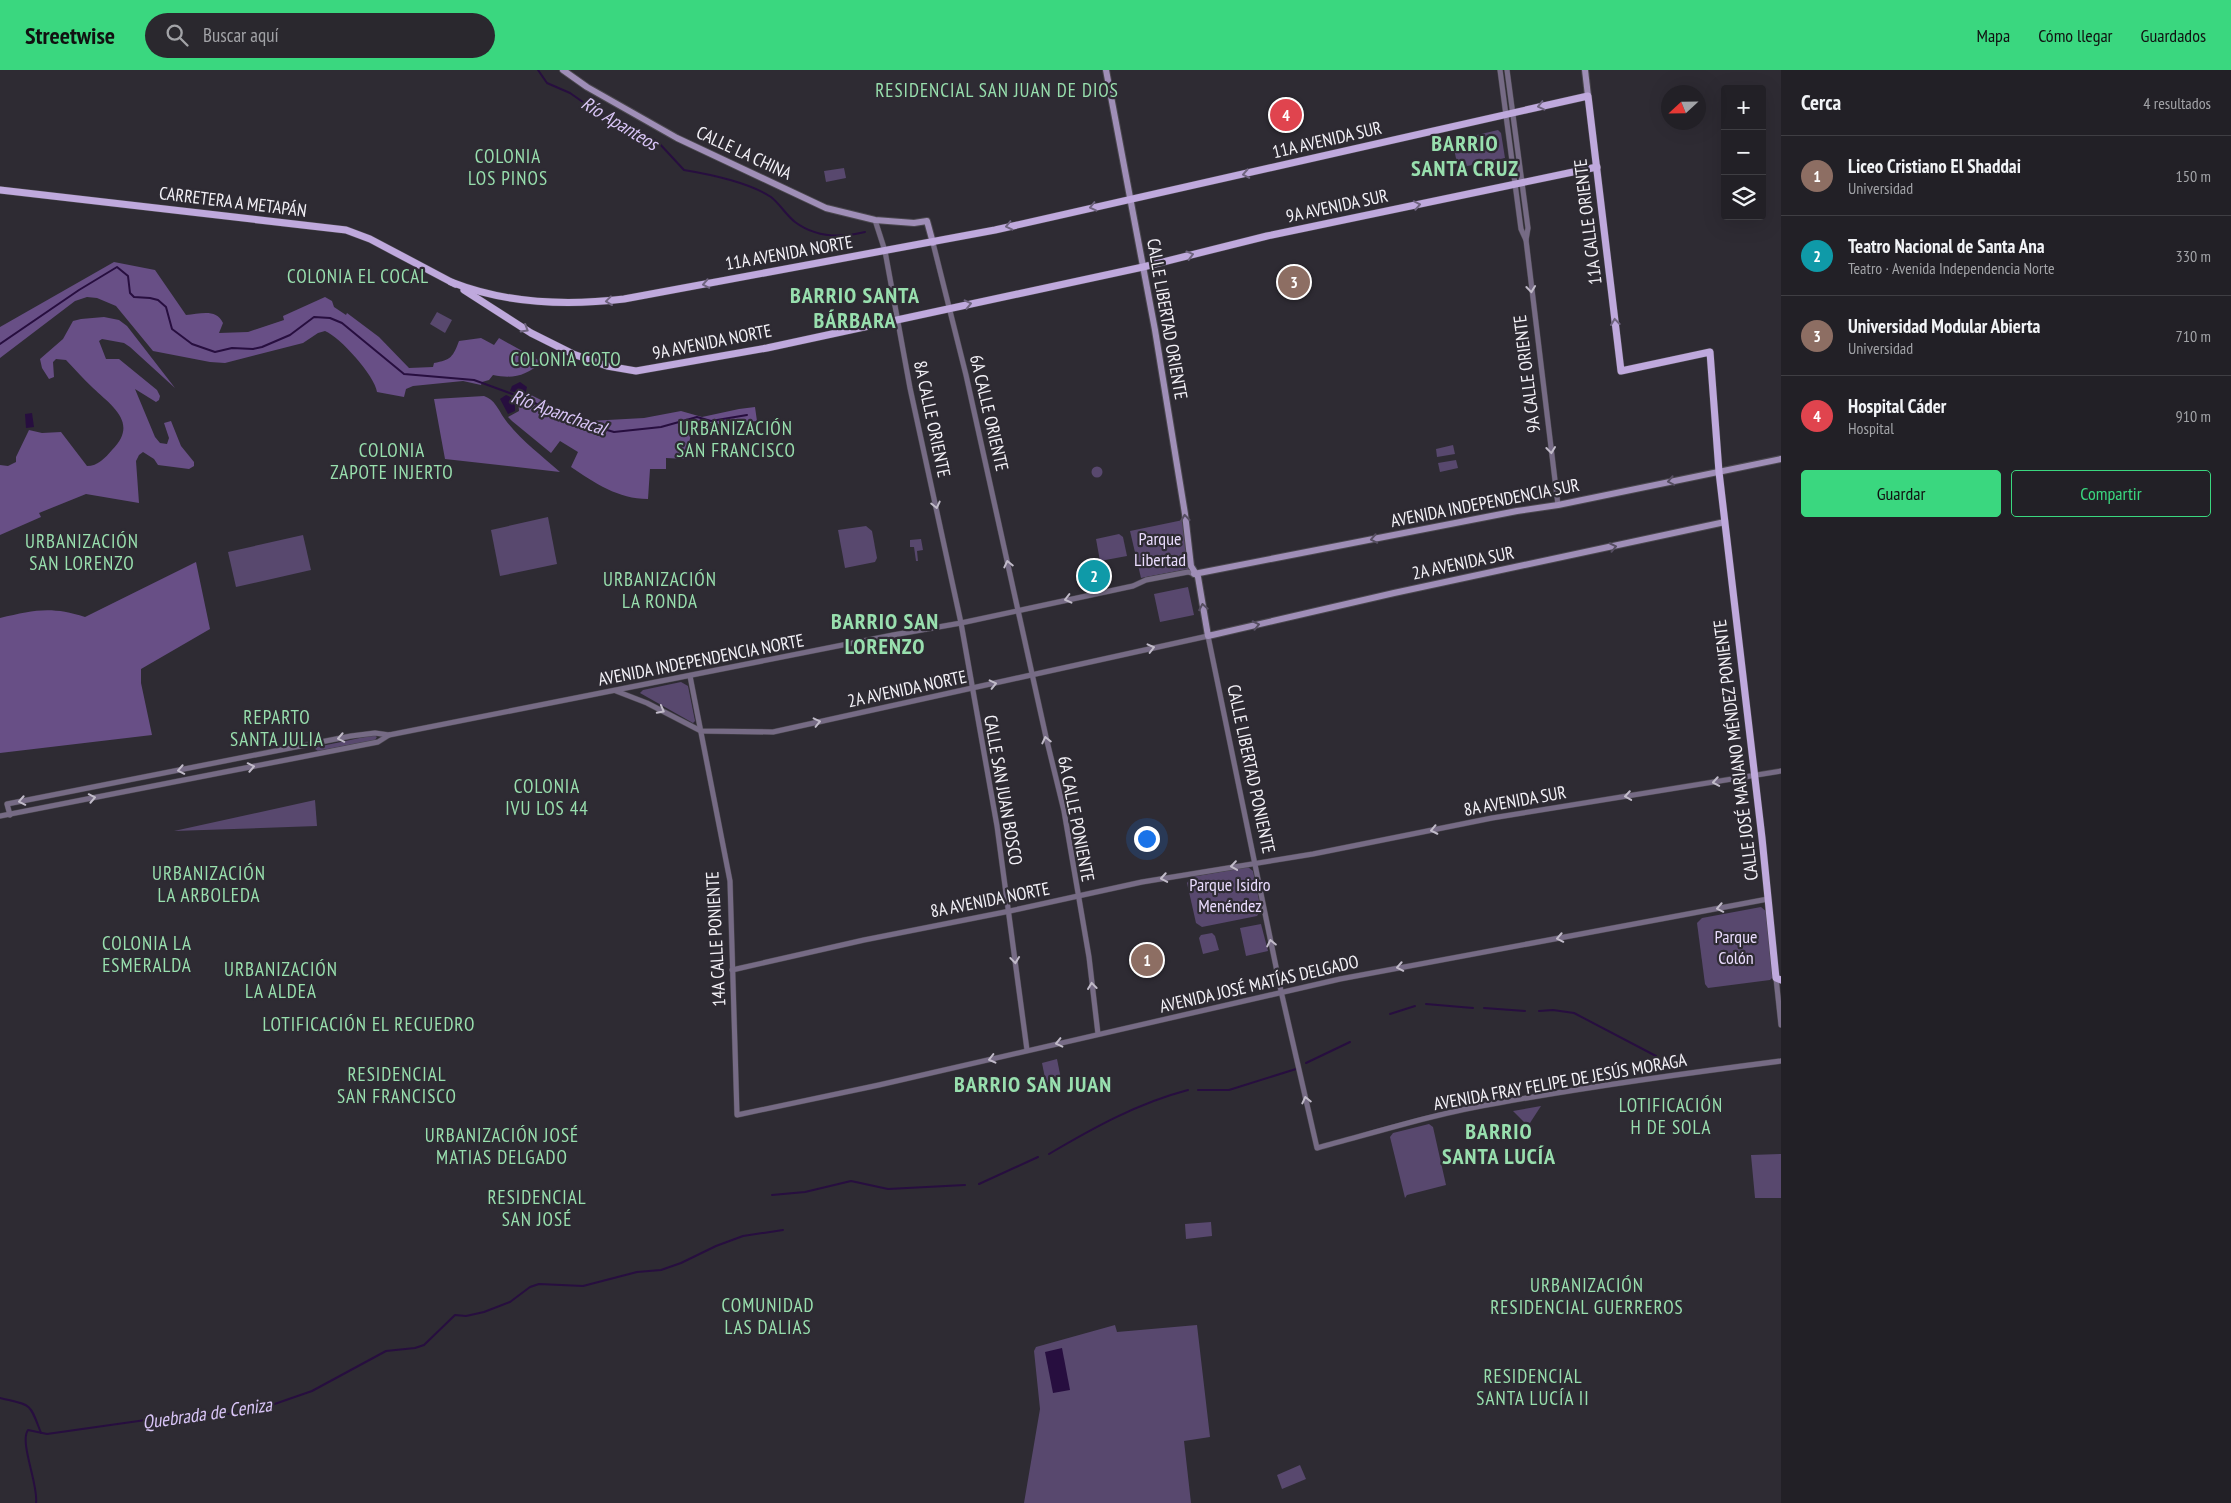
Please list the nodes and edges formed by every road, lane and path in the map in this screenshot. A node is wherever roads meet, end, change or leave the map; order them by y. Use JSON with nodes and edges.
{"nodes":[{"id":1,"x":563,"y":70,"type":"edge"},
{"id":2,"x":1106,"y":70,"type":"edge"},
{"id":3,"x":1500,"y":70,"type":"edge"},
{"id":4,"x":1507,"y":70,"type":"edge"},
{"id":5,"x":1585,"y":70,"type":"edge"},
{"id":6,"x":1588,"y":96,"type":"junction"},
{"id":7,"x":1508,"y":114,"type":"junction"},
{"id":8,"x":1597,"y":167,"type":"junction"},
{"id":9,"x":1518,"y":184,"type":"junction"},
{"id":10,"x":0,"y":190,"type":"edge"},
{"id":11,"x":1131,"y":198,"type":"junction"},
{"id":12,"x":875,"y":220,"type":"junction"},
{"id":13,"x":928,"y":221,"type":"joint"},
{"id":14,"x":933,"y":243,"type":"junction"},
{"id":15,"x":885,"y":251,"type":"junction"},
{"id":16,"x":1143,"y":267,"type":"junction"},
{"id":17,"x":452,"y":282,"type":"junction"},
{"id":18,"x":506,"y":299,"type":"junction"},
{"id":19,"x":949,"y":309,"type":"junction"},
{"id":20,"x":500,"y":314,"type":"junction"},
{"id":21,"x":898,"y":320,"type":"junction"},
{"id":22,"x":1710,"y":352,"type":"joint"},
{"id":23,"x":1781,"y":460,"type":"edge"},
{"id":24,"x":1719,"y":472,"type":"junction"},
{"id":25,"x":1558,"y":504,"type":"junction"},
{"id":26,"x":1725,"y":522,"type":"junction"},
{"id":27,"x":1194,"y":574,"type":"junction"},
{"id":28,"x":1019,"y":611,"type":"junction"},
{"id":29,"x":961,"y":623,"type":"junction"},
{"id":30,"x":1208,"y":636,"type":"junction"},
{"id":31,"x":1033,"y":675,"type":"junction"},
{"id":32,"x":690,"y":676,"type":"junction"},
{"id":33,"x":972,"y":689,"type":"junction"},
{"id":34,"x":616,"y":691,"type":"junction"},
{"id":35,"x":701,"y":731,"type":"junction"},
{"id":36,"x":389,"y":735,"type":"junction"},
{"id":37,"x":1781,"y":771,"type":"edge"},
{"id":38,"x":1754,"y":775,"type":"junction"},
{"id":39,"x":10,"y":815,"type":"junction"},
{"id":40,"x":0,"y":816,"type":"edge"},
{"id":41,"x":1255,"y":863,"type":"junction"},
{"id":42,"x":1078,"y":896,"type":"junction"},
{"id":43,"x":1768,"y":899,"type":"junction"},
{"id":44,"x":1010,"y":911,"type":"junction"},
{"id":45,"x":732,"y":970,"type":"junction"},
{"id":46,"x":1779,"y":979,"type":"edge"},
{"id":47,"x":1281,"y":991,"type":"junction"},
{"id":48,"x":1781,"y":1025,"type":"edge"},
{"id":49,"x":1098,"y":1034,"type":"junction"},
{"id":50,"x":1027,"y":1050,"type":"junction"},
{"id":51,"x":1781,"y":1061,"type":"edge"},
{"id":52,"x":737,"y":1115,"type":"joint"},
{"id":53,"x":1317,"y":1148,"type":"joint"}],
"edges":[{"from":1,"to":12,"type":"main road","name":"CALLE LA CHINA"},
{"from":2,"to":11,"type":"main road","name":"CALLE LIBERTAD ORIENTE"},
{"from":3,"to":7,"type":"street","name":"9A CALLE ORIENTE"},
{"from":4,"to":7,"type":"street","name":"9A CALLE ORIENTE"},
{"from":5,"to":6,"type":"main road","name":"11A CALLE ORIENTE"},
{"from":6,"to":7,"type":"main road","name":"11A AVENIDA SUR","one_way":true},
{"from":6,"to":8,"type":"main road","name":"11A CALLE ORIENTE"},
{"from":7,"to":9,"type":"street","name":"9A CALLE ORIENTE"},
{"from":7,"to":11,"type":"main road","name":"11A AVENIDA SUR","one_way":true},
{"from":8,"to":9,"type":"main road","name":"9A AVENIDA SUR"},
{"from":22,"to":8,"type":"main road","name":"11A CALLE ORIENTE","one_way":true},
{"from":16,"to":9,"type":"main road","name":"9A AVENIDA SUR","one_way":true},
{"from":9,"to":25,"type":"street","name":"9A CALLE ORIENTE","one_way":true},
{"from":10,"to":17,"type":"main road","name":"CARRETERA A METAPÁN"},
{"from":11,"to":14,"type":"main road","name":"11A AVENIDA NORTE","one_way":true},
{"from":11,"to":16,"type":"main road","name":"CALLE LIBERTAD ORIENTE"},
{"from":12,"to":13,"type":"main road","name":"CALLE LA CHINA"},
{"from":12,"to":15,"type":"street","name":"8A CALLE ORIENTE"},
{"from":13,"to":14,"type":"main road","name":"6A CALLE ORIENTE"},
{"from":14,"to":15,"type":"main road","name":"11A AVENIDA NORTE"},
{"from":14,"to":19,"type":"street","name":"6A CALLE ORIENTE"},
{"from":15,"to":18,"type":"main road","name":"11A AVENIDA NORTE","one_way":true},
{"from":15,"to":21,"type":"street","name":"8A CALLE ORIENTE"},
{"from":19,"to":16,"type":"main road","name":"9A AVENIDA NORTE","one_way":true},
{"from":27,"to":16,"type":"main road","name":"CALLE LIBERTAD ORIENTE","one_way":true},
{"from":17,"to":18,"type":"main road","name":"11A AVENIDA NORTE"},
{"from":17,"to":20,"type":"main road","name":"9A AVENIDA NORTE"},
{"from":18,"to":20,"type":"main road"},
{"from":19,"to":21,"type":"main road","name":"9A AVENIDA NORTE"},
{"from":28,"to":19,"type":"street","name":"6A CALLE ORIENTE","one_way":true},
{"from":20,"to":21,"type":"main road","name":"9A AVENIDA NORTE","one_way":true},
{"from":21,"to":29,"type":"street","name":"8A CALLE ORIENTE","one_way":true},
{"from":22,"to":24,"type":"main road","name":"CALLE JOSÉ MARIANO MÉNDEZ PONIENTE"},
{"from":23,"to":24,"type":"main road","name":"AVENIDA INDEPENDENCIA SUR"},
{"from":24,"to":25,"type":"main road","name":"AVENIDA INDEPENDENCIA SUR","one_way":true},
{"from":24,"to":26,"type":"main road","name":"CALLE JOSÉ MARIANO MÉNDEZ PONIENTE"},
{"from":25,"to":27,"type":"main road","name":"AVENIDA INDEPENDENCIA SUR","one_way":true},
{"from":30,"to":26,"type":"main road","name":"2A AVENIDA SUR","one_way":true},
{"from":26,"to":38,"type":"main road","name":"CALLE JOSÉ MARIANO MÉNDEZ PONIENTE"},
{"from":27,"to":28,"type":"street","name":"AVENIDA INDEPENDENCIA NORTE","one_way":true},
{"from":30,"to":27,"type":"main road","name":"CALLE LIBERTAD PONIENTE","one_way":true},
{"from":28,"to":29,"type":"street","name":"AVENIDA INDEPENDENCIA NORTE"},
{"from":28,"to":31,"type":"street","name":"6A CALLE PONIENTE"},
{"from":29,"to":32,"type":"street","name":"AVENIDA INDEPENDENCIA NORTE"},
{"from":29,"to":33,"type":"street","name":"CALLE SAN JUAN BOSCO"},
{"from":31,"to":30,"type":"street","name":"2A AVENIDA NORTE","one_way":true},
{"from":30,"to":41,"type":"street","name":"CALLE LIBERTAD PONIENTE"},
{"from":33,"to":31,"type":"street","name":"2A AVENIDA NORTE","one_way":true},
{"from":42,"to":31,"type":"street","name":"6A CALLE PONIENTE","one_way":true},
{"from":32,"to":34,"type":"street","name":"AVENIDA INDEPENDENCIA NORTE"},
{"from":32,"to":35,"type":"street","name":"14A CALLE PONIENTE"},
{"from":35,"to":33,"type":"street","name":"2A AVENIDA NORTE","one_way":true},
{"from":33,"to":44,"type":"street","name":"CALLE SAN JUAN BOSCO"},
{"from":34,"to":35,"type":"street","name":"2A AVENIDA NORTE","one_way":true},
{"from":34,"to":36,"type":"street","name":"AVENIDA INDEPENDENCIA NORTE"},
{"from":35,"to":45,"type":"street","name":"14A CALLE PONIENTE"},
{"from":39,"to":36,"type":"street","name":"AVENIDA INDEPENDENCIA NORTE","one_way":true},
{"from":36,"to":39,"type":"street","name":"AVENIDA INDEPENDENCIA NORTE","one_way":true},
{"from":37,"to":38,"type":"street","name":"8A AVENIDA SUR"},
{"from":38,"to":41,"type":"street","name":"8A AVENIDA SUR","one_way":true},
{"from":38,"to":43,"type":"main road","name":"CALLE JOSÉ MARIANO MÉNDEZ PONIENTE"},
{"from":39,"to":40,"type":"street","name":"AVENIDA INDEPENDENCIA NORTE"},
{"from":41,"to":42,"type":"street","name":"8A AVENIDA NORTE","one_way":true},
{"from":47,"to":41,"type":"street","name":"CALLE LIBERTAD PONIENTE","one_way":true},
{"from":42,"to":44,"type":"street","name":"8A AVENIDA NORTE"},
{"from":49,"to":42,"type":"street","name":"6A CALLE PONIENTE","one_way":true},
{"from":43,"to":46,"type":"main road","name":"CALLE JOSÉ MARIANO MÉNDEZ PONIENTE"},
{"from":43,"to":47,"type":"street","name":"AVENIDA JOSÉ MATÍAS DELGADO","one_way":true},
{"from":44,"to":45,"type":"street","name":"8A AVENIDA NORTE"},
{"from":44,"to":50,"type":"street","name":"CALLE SAN JUAN BOSCO","one_way":true},
{"from":45,"to":52,"type":"street","name":"14A CALLE PONIENTE"},
{"from":46,"to":48,"type":"street","name":"CALLE JOSÉ MARIANO MÉNDEZ PONIENTE"},
{"from":47,"to":49,"type":"street","name":"AVENIDA JOSÉ MATÍAS DELGADO"},
{"from":53,"to":47,"type":"street","name":"CALLE LIBERTAD PONIENTE","one_way":true},
{"from":49,"to":50,"type":"street","name":"AVENIDA JOSÉ MATÍAS DELGADO","one_way":true},
{"from":50,"to":52,"type":"street","name":"AVENIDA JOSÉ MATÍAS DELGADO","one_way":true},
{"from":51,"to":53,"type":"street","name":"AVENIDA FRAY FELIPE DE JESÚS MORAGA"}]}
